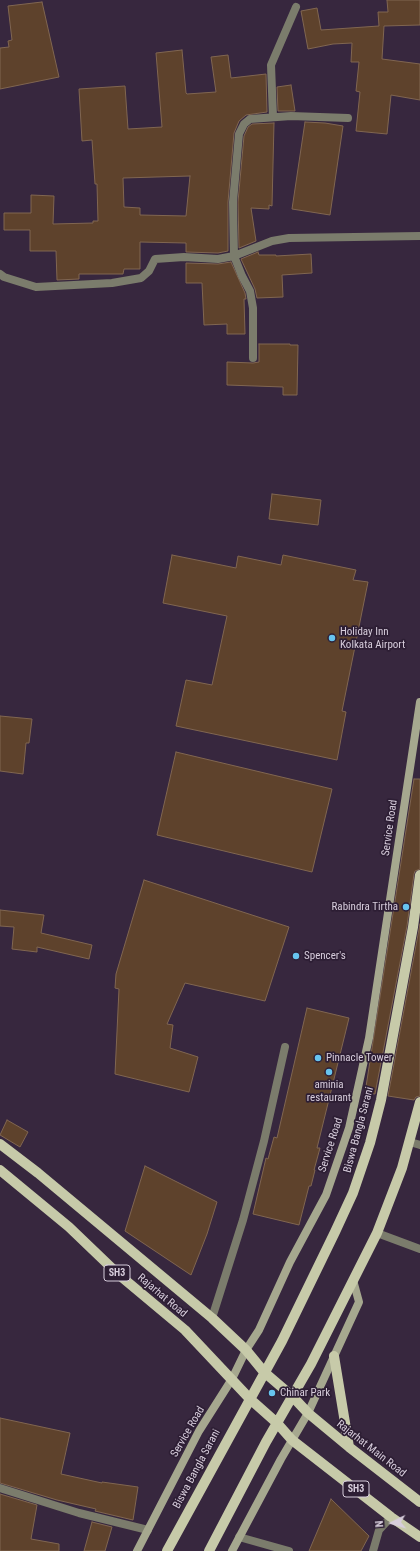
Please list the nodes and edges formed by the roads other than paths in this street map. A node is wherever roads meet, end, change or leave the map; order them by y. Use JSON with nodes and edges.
{"nodes":[{"id":1,"x":296,"y":7,"type":"dead end"},
{"id":2,"x":274,"y":117,"type":"junction"},
{"id":3,"x":348,"y":118,"type":"dead end"},
{"id":4,"x":420,"y":236,"type":"edge"},
{"id":5,"x":234,"y":256,"type":"junction"},
{"id":6,"x":0,"y":274,"type":"edge"},
{"id":7,"x":253,"y":358,"type":"dead end"},
{"id":8,"x":420,"y":702,"type":"edge"},
{"id":9,"x":420,"y":875,"type":"edge"},
{"id":10,"x":285,"y":1047,"type":"dead end"},
{"id":11,"x":420,"y":1102,"type":"edge"},
{"id":12,"x":410,"y":1142,"type":"junction"},
{"id":13,"x":0,"y":1144,"type":"edge"},
{"id":14,"x":420,"y":1145,"type":"edge"},
{"id":15,"x":0,"y":1170,"type":"edge"},
{"id":16,"x":377,"y":1233,"type":"junction"},
{"id":17,"x":420,"y":1250,"type":"edge"},
{"id":18,"x":353,"y":1280,"type":"junction"},
{"id":19,"x":212,"y":1318,"type":"junction"},
{"id":20,"x":246,"y":1350,"type":"junction"},
{"id":21,"x":334,"y":1356,"type":"junction"},
{"id":22,"x":264,"y":1372,"type":"junction"},
{"id":23,"x":232,"y":1379,"type":"junction"},
{"id":24,"x":292,"y":1396,"type":"junction"},
{"id":25,"x":250,"y":1398,"type":"junction"},
{"id":26,"x":308,"y":1413,"type":"junction"},
{"id":27,"x":277,"y":1423,"type":"junction"},
{"id":28,"x":292,"y":1440,"type":"junction"},
{"id":29,"x":348,"y":1447,"type":"junction"},
{"id":30,"x":0,"y":1488,"type":"edge"},
{"id":31,"x":420,"y":1502,"type":"edge"},
{"id":32,"x":391,"y":1517,"type":"junction"},
{"id":33,"x":148,"y":1530,"type":"junction"},
{"id":34,"x":239,"y":1536,"type":"junction"},
{"id":35,"x":420,"y":1537,"type":"edge"},
{"id":36,"x":137,"y":1551,"type":"edge"},
{"id":37,"x":167,"y":1551,"type":"edge"},
{"id":38,"x":209,"y":1551,"type":"edge"},
{"id":39,"x":232,"y":1551,"type":"edge"},
{"id":40,"x":289,"y":1551,"type":"edge"},
{"id":41,"x":374,"y":1551,"type":"edge"}],
"edges":[{"from":1,"to":2,"type":"street"},
{"from":2,"to":3,"type":"street"},
{"from":2,"to":5,"type":"street"},
{"from":4,"to":5,"type":"street"},
{"from":5,"to":6,"type":"street"},
{"from":5,"to":7,"type":"street"},
{"from":8,"to":20,"type":"street","name":"Service Road"},
{"from":9,"to":22,"type":"main road","name":"Biswa Bangla Sarani"},
{"from":10,"to":19,"type":"street"},
{"from":11,"to":12,"type":"main road"},
{"from":12,"to":14,"type":"street"},
{"from":12,"to":16,"type":"main road"},
{"from":13,"to":19,"type":"main road","name":"Rajarhat Road","number":"SH3"},
{"from":15,"to":23,"type":"main road","name":"Rajarhat Road","number":"SH3"},
{"from":16,"to":17,"type":"street"},
{"from":16,"to":18,"type":"main road"},
{"from":18,"to":21,"type":"street"},
{"from":18,"to":24,"type":"main road"},
{"from":19,"to":20,"type":"main road","name":"Rajarhat Road","number":"SH3"},
{"from":20,"to":22,"type":"main road","number":"SH3"},
{"from":20,"to":23,"type":"street","name":"Service Road"},
{"from":21,"to":26,"type":"street"},
{"from":21,"to":29,"type":"main road"},
{"from":22,"to":24,"type":"main road","number":"SH3"},
{"from":22,"to":25,"type":"main road"},
{"from":23,"to":25,"type":"main road","name":"Rajarhat Road","number":"SH3"},
{"from":23,"to":33,"type":"street","name":"Service Road"},
{"from":24,"to":26,"type":"main road","number":"SH3"},
{"from":24,"to":27,"type":"main road"},
{"from":25,"to":27,"type":"main road","number":"SH3"},
{"from":25,"to":37,"type":"main road","name":"Biswa Bangla Sarani"},
{"from":26,"to":28,"type":"street"},
{"from":26,"to":29,"type":"main road","name":"Rajarhat Main Road","number":"SH3"},
{"from":27,"to":28,"type":"main road","number":"SH3"},
{"from":27,"to":38,"type":"main road"},
{"from":28,"to":32,"type":"main road","number":"SH3"},
{"from":28,"to":34,"type":"street"},
{"from":29,"to":31,"type":"main road","name":"Rajarhat Main Road","number":"SH3"},
{"from":30,"to":33,"type":"street"},
{"from":32,"to":35,"type":"main road","number":"SH3"},
{"from":32,"to":41,"type":"street"},
{"from":33,"to":36,"type":"street","name":"Service Road"},
{"from":34,"to":39,"type":"street"},
{"from":34,"to":40,"type":"street"}]}
